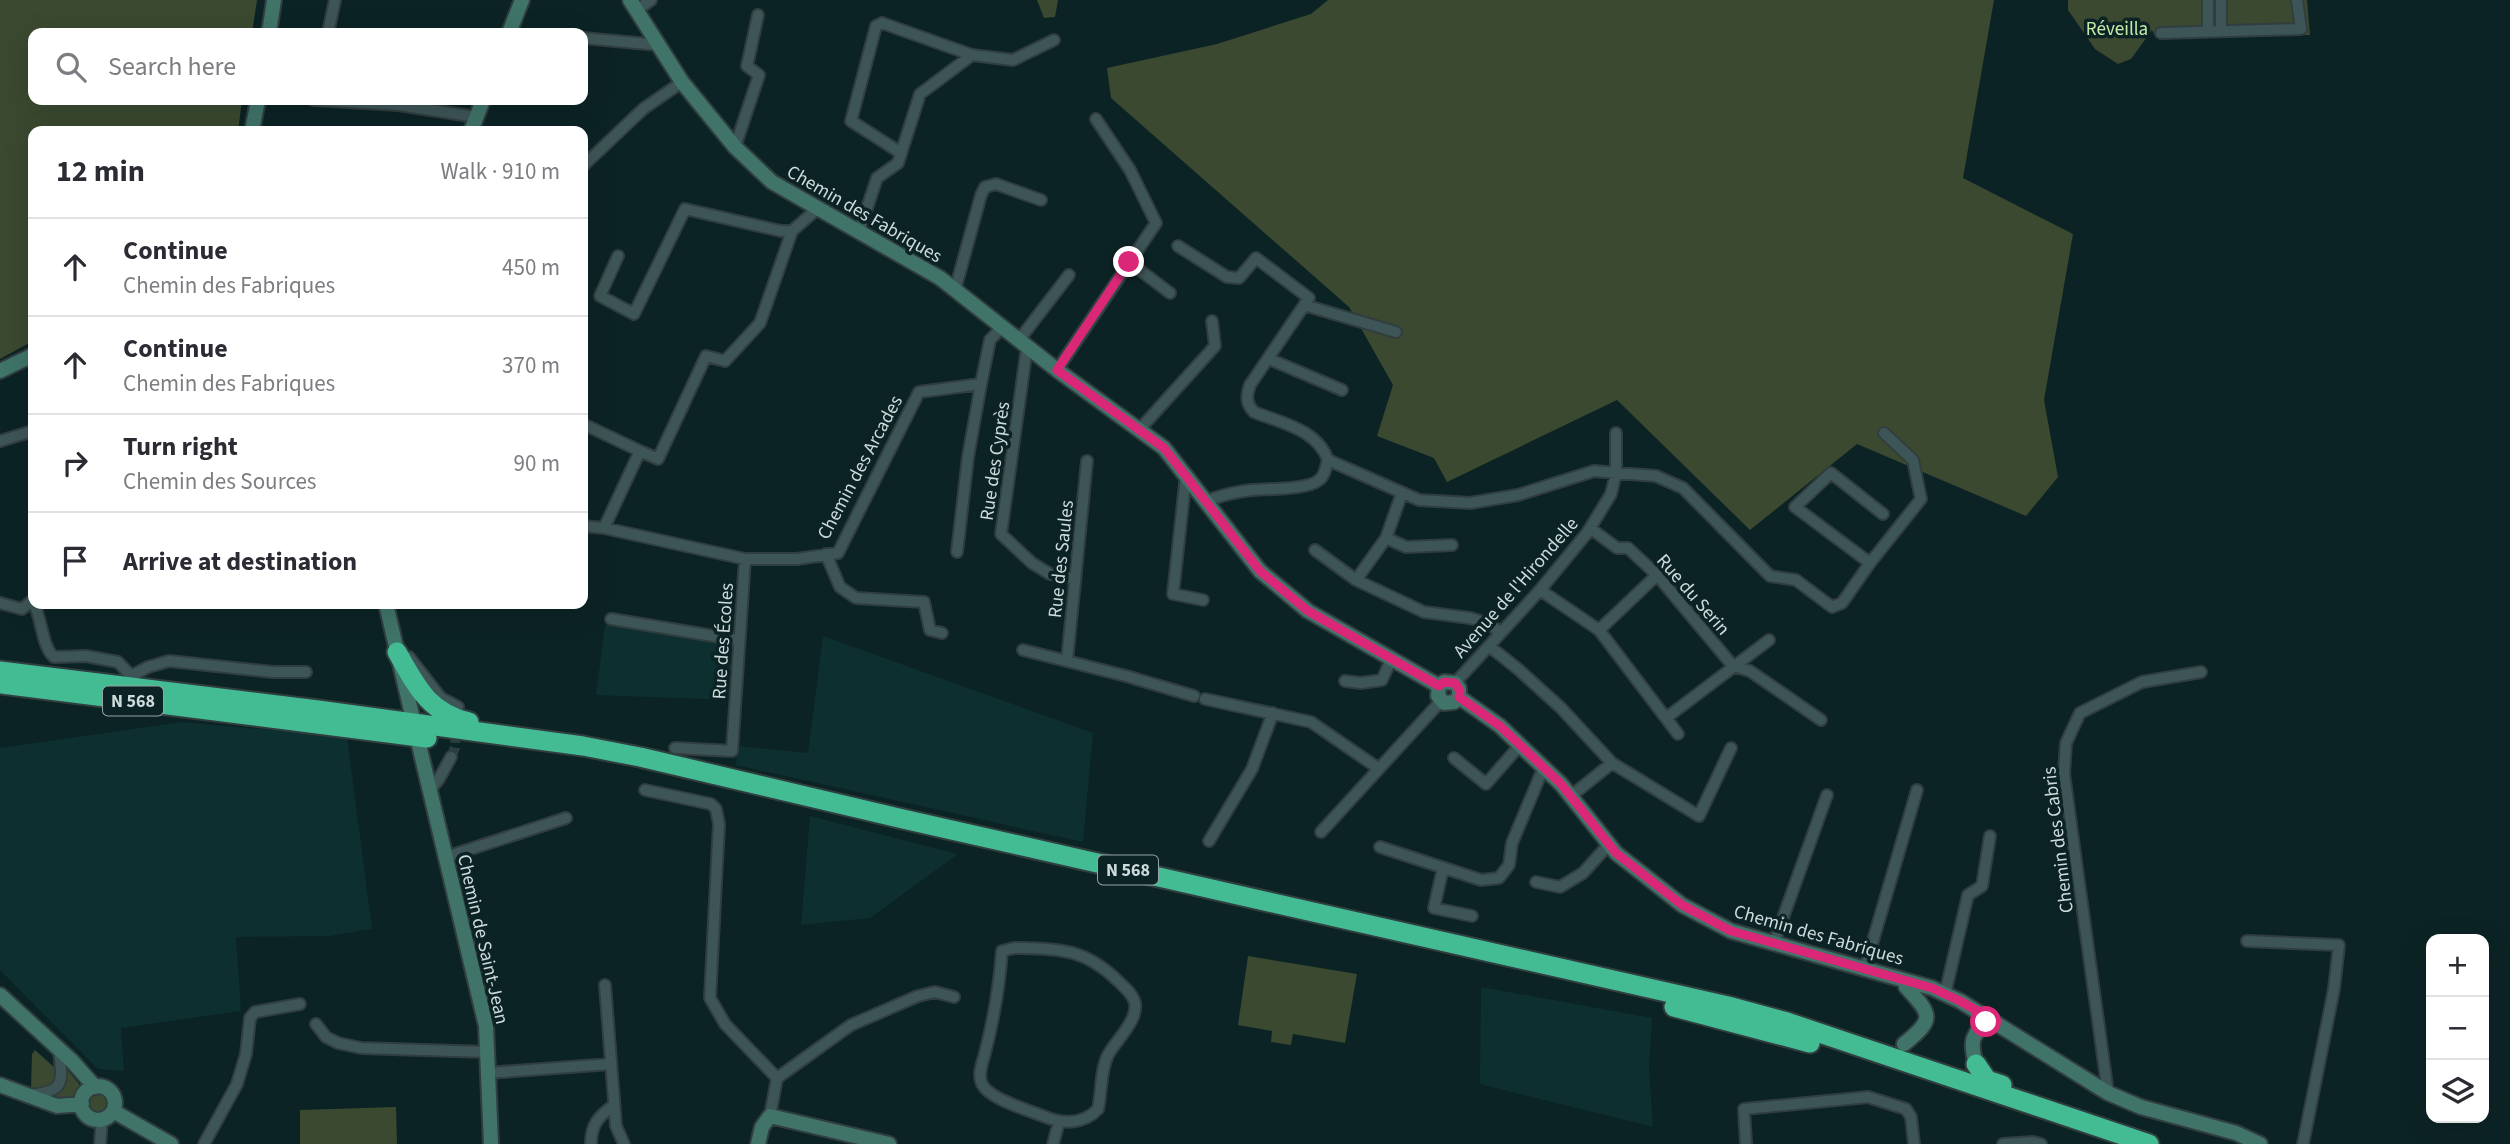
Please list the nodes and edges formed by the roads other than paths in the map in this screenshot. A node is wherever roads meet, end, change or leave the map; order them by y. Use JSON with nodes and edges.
{"nodes":[{"id":1,"x":274,"y":0,"type":"edge"},
{"id":2,"x":335,"y":0,"type":"edge"},
{"id":3,"x":522,"y":0,"type":"edge"},
{"id":4,"x":651,"y":0,"type":"edge"},
{"id":5,"x":2208,"y":0,"type":"edge"},
{"id":6,"x":2221,"y":0,"type":"edge"},
{"id":7,"x":2297,"y":0,"type":"edge"},
{"id":8,"x":634,"y":5,"type":"edge"},
{"id":9,"x":758,"y":15,"type":"dead end"},
{"id":10,"x":270,"y":28,"type":"edge"},
{"id":11,"x":329,"y":28,"type":"edge"},
{"id":12,"x":511,"y":28,"type":"edge"},
{"id":13,"x":2221,"y":31,"type":"junction"},
{"id":14,"x":2208,"y":32,"type":"junction"},
{"id":15,"x":2161,"y":33,"type":"dead end"},
{"id":16,"x":588,"y":39,"type":"edge"},
{"id":17,"x":1054,"y":40,"type":"dead end"},
{"id":18,"x":659,"y":46,"type":"junction"},
{"id":19,"x":971,"y":55,"type":"junction"},
{"id":20,"x":682,"y":82,"type":"junction"},
{"id":21,"x":257,"y":105,"type":"edge"},
{"id":22,"x":398,"y":105,"type":"edge"},
{"id":23,"x":481,"y":105,"type":"edge"},
{"id":24,"x":476,"y":117,"type":"junction"},
{"id":25,"x":1096,"y":119,"type":"dead end"},
{"id":26,"x":253,"y":126,"type":"edge"},
{"id":27,"x":473,"y":126,"type":"edge"},
{"id":28,"x":735,"y":147,"type":"junction"},
{"id":29,"x":901,"y":153,"type":"junction"},
{"id":30,"x":588,"y":161,"type":"edge"},
{"id":31,"x":1041,"y":200,"type":"dead end"},
{"id":32,"x":817,"y":209,"type":"junction"},
{"id":33,"x":792,"y":231,"type":"junction"},
{"id":34,"x":859,"y":232,"type":"junction"},
{"id":35,"x":1178,"y":246,"type":"dead end"},
{"id":36,"x":618,"y":256,"type":"dead end"},
{"id":37,"x":1129,"y":262,"type":"junction"},
{"id":38,"x":1069,"y":275,"type":"dead end"},
{"id":39,"x":955,"y":290,"type":"junction"},
{"id":40,"x":1170,"y":293,"type":"dead end"},
{"id":41,"x":1307,"y":301,"type":"junction"},
{"id":42,"x":1212,"y":321,"type":"dead end"},
{"id":43,"x":1002,"y":327,"type":"junction"},
{"id":44,"x":1396,"y":332,"type":"dead end"},
{"id":45,"x":1023,"y":344,"type":"junction"},
{"id":46,"x":28,"y":357,"type":"edge"},
{"id":47,"x":1269,"y":359,"type":"junction"},
{"id":48,"x":1057,"y":370,"type":"junction"},
{"id":49,"x":0,"y":371,"type":"edge"},
{"id":50,"x":981,"y":384,"type":"junction"},
{"id":51,"x":1342,"y":390,"type":"dead end"},
{"id":52,"x":588,"y":426,"type":"edge"},
{"id":53,"x":1139,"y":430,"type":"junction"},
{"id":54,"x":28,"y":433,"type":"edge"},
{"id":55,"x":1616,"y":433,"type":"dead end"},
{"id":56,"x":1884,"y":433,"type":"dead end"},
{"id":57,"x":0,"y":441,"type":"edge"},
{"id":58,"x":640,"y":452,"type":"junction"},
{"id":59,"x":1328,"y":460,"type":"junction"},
{"id":60,"x":1087,"y":461,"type":"dead end"},
{"id":61,"x":1616,"y":474,"type":"junction"},
{"id":62,"x":1186,"y":475,"type":"junction"},
{"id":63,"x":1402,"y":493,"type":"junction"},
{"id":64,"x":1207,"y":501,"type":"junction"},
{"id":65,"x":1883,"y":514,"type":"dead end"},
{"id":66,"x":588,"y":526,"type":"edge"},
{"id":67,"x":604,"y":528,"type":"junction"},
{"id":68,"x":1590,"y":528,"type":"junction"},
{"id":69,"x":1386,"y":538,"type":"junction"},
{"id":70,"x":1452,"y":545,"type":"dead end"},
{"id":71,"x":1315,"y":550,"type":"dead end"},
{"id":72,"x":957,"y":552,"type":"dead end"},
{"id":73,"x":826,"y":554,"type":"junction"},
{"id":74,"x":745,"y":559,"type":"junction"},
{"id":75,"x":1870,"y":564,"type":"junction"},
{"id":76,"x":1657,"y":575,"type":"junction"},
{"id":77,"x":1075,"y":579,"type":"junction"},
{"id":78,"x":1356,"y":580,"type":"junction"},
{"id":79,"x":1541,"y":590,"type":"junction"},
{"id":80,"x":1203,"y":600,"type":"dead end"},
{"id":81,"x":0,"y":603,"type":"edge"},
{"id":82,"x":28,"y":605,"type":"edge"},
{"id":83,"x":36,"y":609,"type":"edge"},
{"id":84,"x":387,"y":609,"type":"edge"},
{"id":85,"x":611,"y":619,"type":"dead end"},
{"id":86,"x":1599,"y":630,"type":"junction"},
{"id":87,"x":942,"y":633,"type":"dead end"},
{"id":88,"x":1500,"y":633,"type":"junction"},
{"id":89,"x":738,"y":640,"type":"junction"},
{"id":90,"x":1769,"y":640,"type":"dead end"},
{"id":91,"x":1489,"y":646,"type":"junction"},
{"id":92,"x":396,"y":647,"type":"junction"},
{"id":93,"x":1023,"y":650,"type":"dead end"},
{"id":94,"x":1391,"y":660,"type":"junction"},
{"id":95,"x":1067,"y":661,"type":"junction"},
{"id":96,"x":0,"y":663,"type":"edge"},
{"id":97,"x":1733,"y":666,"type":"junction"},
{"id":98,"x":0,"y":671,"type":"edge"},
{"id":99,"x":2201,"y":672,"type":"dead end"},
{"id":100,"x":306,"y":673,"type":"dead end"},
{"id":101,"x":87,"y":681,"type":"junction"},
{"id":102,"x":1345,"y":681,"type":"dead end"},
{"id":103,"x":138,"y":682,"type":"junction"},
{"id":104,"x":0,"y":684,"type":"edge"},
{"id":105,"x":1457,"y":690,"type":"junction"},
{"id":106,"x":1440,"y":694,"type":"junction"},
{"id":107,"x":0,"y":697,"type":"edge"},
{"id":108,"x":458,"y":707,"type":"dead end"},
{"id":109,"x":1273,"y":713,"type":"junction"},
{"id":110,"x":412,"y":715,"type":"dead end"},
{"id":111,"x":267,"y":718,"type":"junction"},
{"id":112,"x":1666,"y":718,"type":"junction"},
{"id":113,"x":1821,"y":720,"type":"dead end"},
{"id":114,"x":1678,"y":734,"type":"dead end"},
{"id":115,"x":419,"y":745,"type":"dead end"},
{"id":116,"x":1520,"y":745,"type":"junction"},
{"id":117,"x":583,"y":746,"type":"junction"},
{"id":118,"x":675,"y":748,"type":"dead end"},
{"id":119,"x":1731,"y":748,"type":"dead end"},
{"id":120,"x":450,"y":757,"type":"tunnel mouth"},
{"id":121,"x":1454,"y":758,"type":"dead end"},
{"id":122,"x":1612,"y":763,"type":"junction"},
{"id":123,"x":1378,"y":768,"type":"junction"},
{"id":124,"x":1546,"y":770,"type":"junction"},
{"id":125,"x":430,"y":790,"type":"junction"},
{"id":126,"x":645,"y":790,"type":"dead end"},
{"id":127,"x":1917,"y":790,"type":"dead end"},
{"id":128,"x":1827,"y":795,"type":"dead end"},
{"id":129,"x":1571,"y":796,"type":"junction"},
{"id":130,"x":566,"y":818,"type":"dead end"},
{"id":131,"x":1321,"y":832,"type":"dead end"},
{"id":132,"x":1990,"y":836,"type":"dead end"},
{"id":133,"x":1209,"y":841,"type":"dead end"},
{"id":134,"x":1609,"y":844,"type":"junction"},
{"id":135,"x":1380,"y":848,"type":"dead end"},
{"id":136,"x":446,"y":857,"type":"junction"},
{"id":137,"x":1443,"y":868,"type":"junction"},
{"id":138,"x":1536,"y":881,"type":"dead end"},
{"id":139,"x":1472,"y":916,"type":"dead end"},
{"id":140,"x":2247,"y":941,"type":"dead end"},
{"id":141,"x":1774,"y":943,"type":"junction"},
{"id":142,"x":1865,"y":968,"type":"junction"},
{"id":143,"x":1907,"y":981,"type":"junction"},
{"id":144,"x":605,"y":985,"type":"dead end"},
{"id":145,"x":1945,"y":994,"type":"junction"},
{"id":146,"x":0,"y":995,"type":"edge"},
{"id":147,"x":954,"y":997,"type":"dead end"},
{"id":148,"x":300,"y":1004,"type":"dead end"},
{"id":149,"x":1990,"y":1018,"type":"junction"},
{"id":150,"x":1787,"y":1022,"type":"junction"},
{"id":151,"x":316,"y":1024,"type":"dead end"},
{"id":152,"x":1904,"y":1044,"type":"joint"},
{"id":153,"x":59,"y":1050,"type":"junction"},
{"id":154,"x":487,"y":1052,"type":"junction"},
{"id":155,"x":611,"y":1064,"type":"junction"},
{"id":156,"x":1976,"y":1064,"type":"joint"},
{"id":157,"x":488,"y":1073,"type":"junction"},
{"id":158,"x":777,"y":1078,"type":"junction"},
{"id":159,"x":0,"y":1085,"type":"edge"},
{"id":160,"x":95,"y":1087,"type":"junction"},
{"id":161,"x":2108,"y":1093,"type":"junction"},
{"id":162,"x":27,"y":1095,"type":"junction"},
{"id":163,"x":82,"y":1104,"type":"junction"},
{"id":164,"x":614,"y":1105,"type":"junction"},
{"id":165,"x":108,"y":1115,"type":"junction"},
{"id":166,"x":770,"y":1116,"type":"junction"},
{"id":167,"x":2076,"y":1119,"type":"junction"},
{"id":168,"x":1059,"y":1122,"type":"junction"},
{"id":169,"x":2097,"y":1126,"type":"junction"},
{"id":170,"x":100,"y":1144,"type":"edge"},
{"id":171,"x":171,"y":1144,"type":"edge"},
{"id":172,"x":204,"y":1144,"type":"edge"},
{"id":173,"x":491,"y":1144,"type":"edge"},
{"id":174,"x":592,"y":1144,"type":"edge"},
{"id":175,"x":624,"y":1144,"type":"edge"},
{"id":176,"x":758,"y":1144,"type":"edge"},
{"id":177,"x":889,"y":1144,"type":"edge"},
{"id":178,"x":1053,"y":1144,"type":"edge"},
{"id":179,"x":1746,"y":1144,"type":"edge"},
{"id":180,"x":1914,"y":1144,"type":"edge"},
{"id":181,"x":2003,"y":1144,"type":"edge"},
{"id":182,"x":2041,"y":1144,"type":"edge"},
{"id":183,"x":2110,"y":1144,"type":"edge"},
{"id":184,"x":2149,"y":1144,"type":"edge"},
{"id":185,"x":2163,"y":1144,"type":"edge"},
{"id":186,"x":2260,"y":1144,"type":"edge"},
{"id":187,"x":2303,"y":1144,"type":"edge"}],
"edges":[{"from":1,"to":10,"type":"street"},
{"from":2,"to":11,"type":"street"},
{"from":3,"to":12,"type":"street"},
{"from":4,"to":8,"type":"street"},
{"from":5,"to":14,"type":"street"},
{"from":6,"to":13,"type":"street"},
{"from":7,"to":13,"type":"street"},
{"from":8,"to":18,"type":"street","name":"Chemin des Fabriques"},
{"from":9,"to":28,"type":"street"},
{"from":13,"to":14,"type":"street"},
{"from":14,"to":15,"type":"street"},
{"from":16,"to":18,"type":"street"},
{"from":17,"to":19,"type":"street"},
{"from":18,"to":20,"type":"street","name":"Chemin des Fabriques"},
{"from":19,"to":29,"type":"street"},
{"from":19,"to":29,"type":"street"},
{"from":20,"to":28,"type":"street","name":"Chemin des Fabriques"},
{"from":20,"to":30,"type":"street"},
{"from":21,"to":26,"type":"street"},
{"from":22,"to":24,"type":"street"},
{"from":23,"to":24,"type":"street"},
{"from":24,"to":27,"type":"street"},
{"from":25,"to":37,"type":"street"},
{"from":28,"to":32,"type":"street","name":"Chemin des Fabriques"},
{"from":29,"to":34,"type":"street"},
{"from":31,"to":39,"type":"street"},
{"from":32,"to":33,"type":"street"},
{"from":32,"to":34,"type":"street","name":"Chemin des Fabriques"},
{"from":33,"to":36,"type":"street"},
{"from":33,"to":58,"type":"street"},
{"from":34,"to":39,"type":"street","name":"Chemin des Fabriques"},
{"from":35,"to":41,"type":"street"},
{"from":37,"to":40,"type":"street"},
{"from":37,"to":48,"type":"street"},
{"from":38,"to":45,"type":"street"},
{"from":39,"to":43,"type":"street","name":"Chemin des Fabriques"},
{"from":41,"to":44,"type":"street"},
{"from":41,"to":47,"type":"street"},
{"from":42,"to":53,"type":"street"},
{"from":43,"to":45,"type":"street","name":"Chemin des Fabriques"},
{"from":43,"to":50,"type":"street"},
{"from":45,"to":48,"type":"street","name":"Chemin des Fabriques"},
{"from":45,"to":77,"type":"street","name":"Rue des Cyprès"},
{"from":46,"to":49,"type":"street"},
{"from":47,"to":51,"type":"street"},
{"from":47,"to":59,"type":"street"},
{"from":48,"to":53,"type":"street","name":"Chemin des Fabriques"},
{"from":50,"to":72,"type":"street"},
{"from":50,"to":73,"type":"street","name":"Chemin des Arcades"},
{"from":52,"to":58,"type":"street"},
{"from":53,"to":62,"type":"street","name":"Chemin des Fabriques"},
{"from":54,"to":57,"type":"street"},
{"from":55,"to":61,"type":"street","name":"Avenue de l'Hirondelle"},
{"from":56,"to":75,"type":"street"},
{"from":58,"to":67,"type":"street"},
{"from":59,"to":63,"type":"street"},
{"from":59,"to":64,"type":"street"},
{"from":60,"to":77,"type":"street","name":"Rue des Saules"},
{"from":61,"to":63,"type":"street"},
{"from":61,"to":68,"type":"street","name":"Avenue de l'Hirondelle"},
{"from":61,"to":75,"type":"street"},
{"from":62,"to":64,"type":"street","name":"Chemin des Fabriques"},
{"from":62,"to":80,"type":"street"},
{"from":63,"to":69,"type":"street"},
{"from":64,"to":94,"type":"street","name":"Chemin des Fabriques"},
{"from":65,"to":75,"type":"street"},
{"from":66,"to":67,"type":"street","name":"Rue des Écoles"},
{"from":67,"to":74,"type":"street","name":"Rue des Écoles"},
{"from":68,"to":76,"type":"street","name":"Rue du Serin"},
{"from":68,"to":79,"type":"street","name":"Avenue de l'Hirondelle"},
{"from":69,"to":70,"type":"street"},
{"from":69,"to":78,"type":"street"},
{"from":71,"to":78,"type":"street"},
{"from":73,"to":74,"type":"street","name":"Chemin des Arcades"},
{"from":73,"to":87,"type":"street"},
{"from":74,"to":89,"type":"street","name":"Rue des Écoles"},
{"from":76,"to":86,"type":"street"},
{"from":76,"to":97,"type":"street","name":"Rue du Serin"},
{"from":77,"to":95,"type":"street","name":"Rue des Saules"},
{"from":78,"to":88,"type":"street"},
{"from":79,"to":86,"type":"street"},
{"from":79,"to":88,"type":"street","name":"Avenue de l'Hirondelle"},
{"from":81,"to":82,"type":"street"},
{"from":83,"to":103,"type":"street"},
{"from":84,"to":92,"type":"street"},
{"from":85,"to":89,"type":"street"},
{"from":86,"to":112,"type":"street"},
{"from":88,"to":91,"type":"street","name":"Avenue de l'Hirondelle"},
{"from":89,"to":118,"type":"street","name":"Rue des Écoles"},
{"from":90,"to":97,"type":"street"},
{"from":91,"to":105,"type":"street","name":"Avenue de l'Hirondelle"},
{"from":91,"to":122,"type":"street"},
{"from":92,"to":108,"type":"street"},
{"from":92,"to":110,"type":"street"},
{"from":92,"to":117,"type":"highway"},
{"from":93,"to":95,"type":"street"},
{"from":94,"to":102,"type":"street"},
{"from":94,"to":106,"type":"street","name":"Chemin des Fabriques"},
{"from":95,"to":109,"type":"street"},
{"from":96,"to":101,"type":"highway"},
{"from":97,"to":112,"type":"street"},
{"from":97,"to":113,"type":"street"},
{"from":98,"to":101,"type":"highway","number":"N 568"},
{"from":99,"to":161,"type":"street","name":"Chemin des Cabris"},
{"from":100,"to":103,"type":"street"},
{"from":101,"to":103,"type":"highway","number":"N 568"},
{"from":103,"to":117,"type":"highway","number":"N 568"},
{"from":104,"to":111,"type":"highway","number":"N 568"},
{"from":105,"to":106,"type":"street"},
{"from":105,"to":106,"type":"street"},
{"from":105,"to":116,"type":"street","name":"Chemin des Fabriques"},
{"from":106,"to":123,"type":"street"},
{"from":107,"to":111,"type":"highway"},
{"from":109,"to":123,"type":"street"},
{"from":109,"to":133,"type":"street"},
{"from":111,"to":183,"type":"highway","number":"N 568"},
{"from":112,"to":114,"type":"street"},
{"from":115,"to":125,"type":"street","name":"Chemin de Saint-Jean"},
{"from":116,"to":121,"type":"street"},
{"from":116,"to":124,"type":"street","name":"Chemin des Fabriques"},
{"from":117,"to":150,"type":"highway","number":"N 568"},
{"from":119,"to":122,"type":"street"},
{"from":120,"to":125,"type":"street"},
{"from":122,"to":129,"type":"street"},
{"from":123,"to":131,"type":"street"},
{"from":124,"to":129,"type":"street","name":"Chemin des Fabriques"},
{"from":124,"to":137,"type":"street"},
{"from":125,"to":136,"type":"street","name":"Chemin de Saint-Jean"},
{"from":126,"to":158,"type":"street"},
{"from":127,"to":142,"type":"street"},
{"from":128,"to":141,"type":"street"},
{"from":129,"to":134,"type":"street","name":"Chemin des Fabriques"},
{"from":130,"to":136,"type":"street"},
{"from":132,"to":145,"type":"street"},
{"from":134,"to":138,"type":"street"},
{"from":134,"to":141,"type":"street","name":"Chemin des Fabriques"},
{"from":135,"to":137,"type":"street"},
{"from":136,"to":154,"type":"street","name":"Chemin de Saint-Jean"},
{"from":137,"to":139,"type":"street"},
{"from":140,"to":187,"type":"street"},
{"from":141,"to":142,"type":"street","name":"Chemin des Fabriques"},
{"from":142,"to":143,"type":"street","name":"Chemin des Fabriques"},
{"from":143,"to":145,"type":"street","name":"Chemin des Fabriques"},
{"from":143,"to":152,"type":"street"},
{"from":144,"to":155,"type":"street"},
{"from":145,"to":149,"type":"street","name":"Chemin des Fabriques"},
{"from":146,"to":153,"type":"street"},
{"from":147,"to":158,"type":"street"},
{"from":148,"to":172,"type":"street"},
{"from":149,"to":156,"type":"street"},
{"from":149,"to":161,"type":"street","name":"Chemin des Fabriques"},
{"from":150,"to":152,"type":"highway"},
{"from":150,"to":167,"type":"highway","number":"N 568"},
{"from":151,"to":154,"type":"street"},
{"from":153,"to":160,"type":"street"},
{"from":153,"to":162,"type":"street"},
{"from":154,"to":157,"type":"street","name":"Chemin de Saint-Jean"},
{"from":155,"to":157,"type":"street"},
{"from":155,"to":164,"type":"street"},
{"from":156,"to":167,"type":"highway"},
{"from":157,"to":173,"type":"street","name":"Chemin de Saint-Jean"},
{"from":158,"to":166,"type":"street"},
{"from":159,"to":162,"type":"street"},
{"from":160,"to":163,"type":"street"},
{"from":160,"to":165,"type":"street"},
{"from":161,"to":186,"type":"street","name":"Chemin des Fabriques"},
{"from":162,"to":163,"type":"street"},
{"from":163,"to":165,"type":"street"},
{"from":164,"to":174,"type":"street"},
{"from":164,"to":175,"type":"street"},
{"from":165,"to":170,"type":"street"},
{"from":165,"to":171,"type":"street"},
{"from":166,"to":176,"type":"street"},
{"from":166,"to":177,"type":"street"},
{"from":167,"to":169,"type":"highway","number":"N 568"},
{"from":168,"to":168,"type":"street"},
{"from":168,"to":178,"type":"street"},
{"from":169,"to":184,"type":"highway","number":"N 568"},
{"from":169,"to":185,"type":"highway"},
{"from":179,"to":180,"type":"street"},
{"from":181,"to":182,"type":"street"}]}
